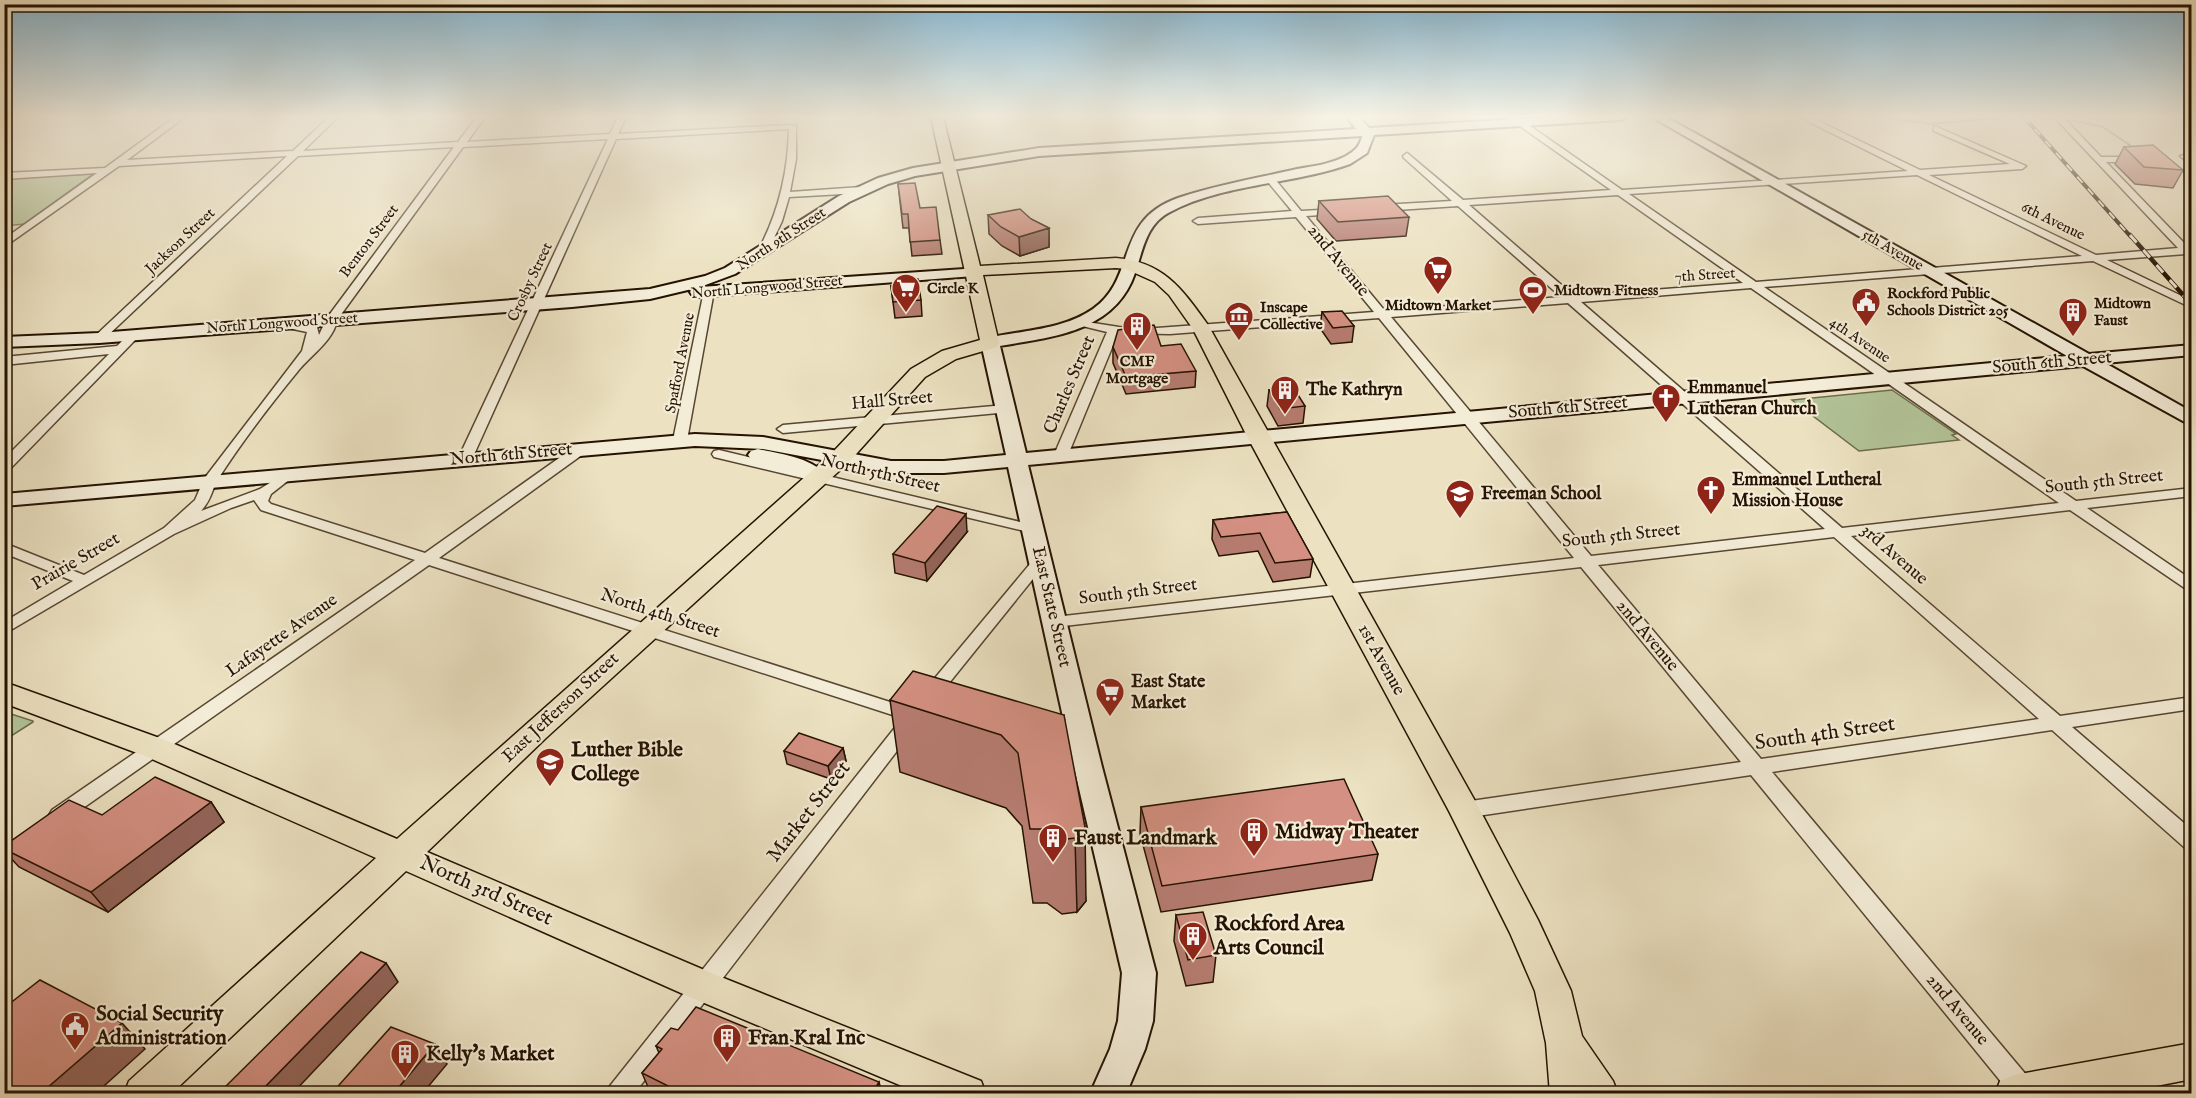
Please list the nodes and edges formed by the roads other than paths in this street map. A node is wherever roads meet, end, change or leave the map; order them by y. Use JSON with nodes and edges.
{"nodes":[{"id":1,"x":111,"y":168,"type":"edge"},
{"id":2,"x":280,"y":168,"type":"edge"},
{"id":3,"x":444,"y":168,"type":"edge"},
{"id":4,"x":598,"y":168,"type":"edge"},
{"id":5,"x":790,"y":168,"type":"edge"},
{"id":6,"x":932,"y":168,"type":"edge"},
{"id":7,"x":949,"y":168,"type":"edge"},
{"id":8,"x":1321,"y":168,"type":"edge"},
{"id":9,"x":1348,"y":168,"type":"edge"},
{"id":10,"x":1422,"y":168,"type":"edge"},
{"id":11,"x":1586,"y":168,"type":"edge"},
{"id":12,"x":1748,"y":168,"type":"edge"},
{"id":13,"x":1909,"y":168,"type":"edge"},
{"id":14,"x":1989,"y":168,"type":"edge"},
{"id":15,"x":2105,"y":168,"type":"edge"},
{"id":16,"x":108,"y":170,"type":"junction"},
{"id":17,"x":1919,"y":173,"type":"junction"},
{"id":18,"x":4,"y":176,"type":"edge"},
{"id":19,"x":1273,"y":183,"type":"junction"},
{"id":20,"x":1774,"y":183,"type":"junction"},
{"id":21,"x":861,"y":190,"type":"junction"},
{"id":22,"x":1620,"y":192,"type":"junction"},
{"id":23,"x":784,"y":195,"type":"junction"},
{"id":24,"x":1462,"y":202,"type":"junction"},
{"id":25,"x":1371,"y":209,"type":"edge"},
{"id":26,"x":1349,"y":210,"type":"edge"},
{"id":27,"x":1299,"y":214,"type":"junction"},
{"id":28,"x":1198,"y":220,"type":"dead end"},
{"id":29,"x":4,"y":244,"type":"edge"},
{"id":30,"x":764,"y":249,"type":"junction"},
{"id":31,"x":2189,"y":251,"type":"edge"},
{"id":32,"x":2097,"y":259,"type":"junction"},
{"id":33,"x":1129,"y":264,"type":"junction"},
{"id":34,"x":974,"y":271,"type":"junction"},
{"id":35,"x":1930,"y":272,"type":"junction"},
{"id":36,"x":1755,"y":286,"type":"junction"},
{"id":37,"x":709,"y":291,"type":"junction"},
{"id":38,"x":609,"y":298,"type":"joint"},
{"id":39,"x":1573,"y":300,"type":"junction"},
{"id":40,"x":559,"y":302,"type":"junction"},
{"id":41,"x":537,"y":304,"type":"junction"},
{"id":42,"x":2192,"y":305,"type":"edge"},
{"id":43,"x":1383,"y":315,"type":"junction"},
{"id":44,"x":331,"y":320,"type":"junction"},
{"id":45,"x":1078,"y":322,"type":"junction"},
{"id":46,"x":275,"y":324,"type":"junction"},
{"id":47,"x":1202,"y":329,"type":"junction"},
{"id":48,"x":1113,"y":331,"type":"junction"},
{"id":49,"x":134,"y":335,"type":"junction"},
{"id":50,"x":99,"y":338,"type":"junction"},
{"id":51,"x":4,"y":342,"type":"edge"},
{"id":52,"x":990,"y":343,"type":"junction"},
{"id":53,"x":4,"y":349,"type":"edge"},
{"id":54,"x":120,"y":349,"type":"junction"},
{"id":55,"x":2192,"y":350,"type":"edge"},
{"id":56,"x":305,"y":354,"type":"junction"},
{"id":57,"x":2085,"y":360,"type":"junction"},
{"id":58,"x":4,"y":361,"type":"edge"},
{"id":59,"x":1889,"y":378,"type":"junction"},
{"id":60,"x":1686,"y":398,"type":"junction"},
{"id":61,"x":1005,"y":409,"type":"junction"},
{"id":62,"x":1466,"y":418,"type":"junction"},
{"id":63,"x":2192,"y":420,"type":"edge"},
{"id":64,"x":876,"y":421,"type":"junction"},
{"id":65,"x":783,"y":429,"type":"dead end"},
{"id":66,"x":1259,"y":438,"type":"junction"},
{"id":67,"x":688,"y":440,"type":"junction"},
{"id":68,"x":581,"y":449,"type":"junction"},
{"id":69,"x":719,"y":454,"type":"dead end"},
{"id":70,"x":1061,"y":454,"type":"junction"},
{"id":71,"x":841,"y":457,"type":"junction"},
{"id":72,"x":465,"y":459,"type":"junction"},
{"id":73,"x":1017,"y":459,"type":"junction"},
{"id":74,"x":8,"y":462,"type":"edge"},
{"id":75,"x":286,"y":476,"type":"junction"},
{"id":76,"x":818,"y":478,"type":"junction"},
{"id":77,"x":209,"y":482,"type":"junction"},
{"id":78,"x":265,"y":492,"type":"junction"},
{"id":79,"x":2192,"y":492,"type":"edge"},
{"id":80,"x":7,"y":498,"type":"edge"},
{"id":81,"x":2073,"y":506,"type":"junction"},
{"id":82,"x":1033,"y":529,"type":"junction"},
{"id":83,"x":169,"y":531,"type":"junction"},
{"id":84,"x":1837,"y":532,"type":"junction"},
{"id":85,"x":4,"y":547,"type":"edge"},
{"id":86,"x":427,"y":559,"type":"junction"},
{"id":87,"x":1583,"y":560,"type":"junction"},
{"id":88,"x":1040,"y":561,"type":"junction"},
{"id":89,"x":83,"y":580,"type":"junction"},
{"id":90,"x":1342,"y":588,"type":"junction"},
{"id":91,"x":2192,"y":588,"type":"edge"},
{"id":92,"x":1055,"y":622,"type":"junction"},
{"id":93,"x":4,"y":629,"type":"edge"},
{"id":94,"x":647,"y":630,"type":"junction"},
{"id":95,"x":4,"y":692,"type":"edge"},
{"id":96,"x":2192,"y":703,"type":"edge"},
{"id":97,"x":918,"y":717,"type":"junction"},
{"id":98,"x":2057,"y":723,"type":"junction"},
{"id":99,"x":155,"y":748,"type":"junction"},
{"id":100,"x":1755,"y":767,"type":"junction"},
{"id":101,"x":1464,"y":810,"type":"junction"},
{"id":102,"x":41,"y":828,"type":"edge"},
{"id":103,"x":2192,"y":842,"type":"edge"},
{"id":104,"x":403,"y":855,"type":"junction"},
{"id":105,"x":703,"y":986,"type":"junction"},
{"id":106,"x":1565,"y":1043,"type":"junction"},
{"id":107,"x":2192,"y":1061,"type":"edge"},
{"id":108,"x":2021,"y":1093,"type":"edge"},
{"id":109,"x":143,"y":1094,"type":"edge"},
{"id":110,"x":619,"y":1094,"type":"edge"},
{"id":111,"x":967,"y":1094,"type":"edge"},
{"id":112,"x":1108,"y":1094,"type":"edge"},
{"id":113,"x":1569,"y":1094,"type":"edge"},
{"id":114,"x":1599,"y":1094,"type":"edge"}],
"edges":[{"from":1,"to":16,"type":"street"},
{"from":2,"to":50,"type":"street","name":"Jackson Street"},
{"from":3,"to":44,"type":"street","name":"Benton Street"},
{"from":4,"to":41,"type":"street","name":"Crosby Street"},
{"from":5,"to":23,"type":"street"},
{"from":6,"to":21,"type":"main road","name":"North 9th Street"},
{"from":7,"to":34,"type":"main road","name":"East State Street"},
{"from":8,"to":19,"type":"main road","name":"Charles Street"},
{"from":9,"to":19,"type":"main road","name":"Charles Street"},
{"from":10,"to":24,"type":"street","name":"3rd Avenue"},
{"from":11,"to":22,"type":"street","name":"4th Avenue"},
{"from":12,"to":20,"type":"main road","name":"5th Avenue"},
{"from":13,"to":17,"type":"street","name":"6th Avenue"},
{"from":14,"to":17,"type":"street"},
{"from":15,"to":31,"type":"street"},
{"from":16,"to":18,"type":"street"},
{"from":16,"to":29,"type":"street"},
{"from":17,"to":20,"type":"street"},
{"from":17,"to":32,"type":"street","name":"6th Avenue"},
{"from":19,"to":27,"type":"street","name":"2nd Avenue"},
{"from":19,"to":33,"type":"main road","name":"Charles Street"},
{"from":20,"to":22,"type":"street"},
{"from":20,"to":35,"type":"main road","name":"5th Avenue"},
{"from":21,"to":23,"type":"street"},
{"from":21,"to":30,"type":"main road","name":"North 9th Street"},
{"from":22,"to":24,"type":"street"},
{"from":22,"to":36,"type":"street","name":"4th Avenue"},
{"from":23,"to":30,"type":"street"},
{"from":24,"to":25,"type":"street"},
{"from":24,"to":39,"type":"street","name":"3rd Avenue"},
{"from":26,"to":27,"type":"street"},
{"from":27,"to":28,"type":"street"},
{"from":27,"to":43,"type":"street","name":"2nd Avenue"},
{"from":30,"to":38,"type":"main road","name":"North 9th Street"},
{"from":31,"to":32,"type":"street","name":"7th Street"},
{"from":32,"to":35,"type":"street","name":"7th Street"},
{"from":32,"to":42,"type":"street","name":"6th Avenue"},
{"from":33,"to":34,"type":"main road"},
{"from":33,"to":45,"type":"main road","name":"Charles Street"},
{"from":33,"to":47,"type":"main road","name":"1st Avenue"},
{"from":34,"to":37,"type":"main road","name":"North Longwood Street"},
{"from":34,"to":52,"type":"main road","name":"East State Street"},
{"from":35,"to":36,"type":"street","name":"7th Street"},
{"from":35,"to":57,"type":"main road","name":"5th Avenue"},
{"from":36,"to":39,"type":"street","name":"7th Street"},
{"from":36,"to":59,"type":"street","name":"4th Avenue"},
{"from":37,"to":40,"type":"main road","name":"North Longwood Street"},
{"from":37,"to":67,"type":"street","name":"Spafford Avenue"},
{"from":38,"to":40,"type":"main road","name":"North Longwood Street"},
{"from":39,"to":43,"type":"street","name":"7th Street"},
{"from":39,"to":60,"type":"street","name":"3rd Avenue"},
{"from":40,"to":41,"type":"main road","name":"North Longwood Street"},
{"from":41,"to":44,"type":"main road","name":"North Longwood Street"},
{"from":41,"to":72,"type":"street","name":"Crosby Street"},
{"from":43,"to":47,"type":"street","name":"7th Street"},
{"from":43,"to":62,"type":"street","name":"2nd Avenue"},
{"from":44,"to":46,"type":"main road","name":"North Longwood Street"},
{"from":44,"to":56,"type":"street","name":"Benton Street"},
{"from":45,"to":48,"type":"street","name":"7th Street"},
{"from":45,"to":52,"type":"main road","name":"Charles Street"},
{"from":46,"to":49,"type":"main road","name":"North Longwood Street"},
{"from":46,"to":56,"type":"street","name":"Benton Street"},
{"from":47,"to":48,"type":"street","name":"7th Street"},
{"from":47,"to":66,"type":"main road","name":"1st Avenue"},
{"from":48,"to":70,"type":"street","name":"Charles Street"},
{"from":49,"to":50,"type":"main road","name":"North Longwood Street"},
{"from":49,"to":54,"type":"street"},
{"from":50,"to":51,"type":"main road","name":"North Longwood Street"},
{"from":50,"to":53,"type":"main road"},
{"from":52,"to":61,"type":"main road","name":"East State Street"},
{"from":52,"to":64,"type":"main road","name":"East Jefferson Street"},
{"from":54,"to":58,"type":"street"},
{"from":54,"to":74,"type":"street"},
{"from":55,"to":57,"type":"main road","name":"South 6th Street"},
{"from":56,"to":77,"type":"street","name":"Benton Street"},
{"from":57,"to":59,"type":"main road","name":"South 6th Street"},
{"from":57,"to":63,"type":"main road","name":"5th Avenue"},
{"from":59,"to":60,"type":"main road","name":"South 6th Street"},
{"from":59,"to":81,"type":"street","name":"4th Avenue"},
{"from":60,"to":62,"type":"main road","name":"South 6th Street"},
{"from":60,"to":84,"type":"street","name":"3rd Avenue"},
{"from":61,"to":64,"type":"street","name":"Hall Street"},
{"from":61,"to":73,"type":"main road","name":"East State Street"},
{"from":62,"to":66,"type":"main road","name":"South 6th Street"},
{"from":62,"to":87,"type":"street","name":"2nd Avenue"},
{"from":64,"to":65,"type":"street","name":"Hall Street"},
{"from":64,"to":71,"type":"main road","name":"East Jefferson Street"},
{"from":66,"to":70,"type":"main road","name":"South 6th Street"},
{"from":66,"to":90,"type":"main road","name":"1st Avenue"},
{"from":67,"to":68,"type":"main road","name":"North 6th Street"},
{"from":67,"to":71,"type":"main road","name":"North 6th Street"},
{"from":67,"to":76,"type":"main road"},
{"from":68,"to":72,"type":"main road","name":"North 6th Street"},
{"from":68,"to":86,"type":"street","name":"Lafayette Avenue"},
{"from":69,"to":76,"type":"street","name":"North 5th Street"},
{"from":70,"to":73,"type":"main road","name":"South 6th Street"},
{"from":71,"to":73,"type":"main road","name":"North 6th Street"},
{"from":71,"to":76,"type":"main road","name":"East Jefferson Street"},
{"from":72,"to":75,"type":"main road","name":"North 6th Street"},
{"from":73,"to":82,"type":"main road","name":"East State Street"},
{"from":75,"to":77,"type":"main road","name":"North 6th Street"},
{"from":75,"to":78,"type":"street"},
{"from":76,"to":82,"type":"street","name":"North 5th Street"},
{"from":76,"to":94,"type":"main road","name":"East Jefferson Street"},
{"from":77,"to":80,"type":"main road","name":"North 6th Street"},
{"from":77,"to":83,"type":"street","name":"Prairie Street"},
{"from":78,"to":83,"type":"street","name":"Prairie Street"},
{"from":78,"to":86,"type":"street","name":"North 4th Street"},
{"from":79,"to":81,"type":"street","name":"South 5th Street"},
{"from":81,"to":84,"type":"street","name":"South 5th Street"},
{"from":81,"to":91,"type":"street","name":"4th Avenue"},
{"from":82,"to":88,"type":"main road","name":"East State Street"},
{"from":83,"to":89,"type":"street","name":"Prairie Street"},
{"from":84,"to":87,"type":"street","name":"South 5th Street"},
{"from":84,"to":98,"type":"street","name":"3rd Avenue"},
{"from":85,"to":89,"type":"street"},
{"from":86,"to":94,"type":"street","name":"North 4th Street"},
{"from":86,"to":99,"type":"street","name":"Lafayette Avenue"},
{"from":87,"to":90,"type":"street","name":"South 5th Street"},
{"from":87,"to":100,"type":"street","name":"2nd Avenue"},
{"from":88,"to":92,"type":"main road","name":"East State Street"},
{"from":88,"to":97,"type":"street","name":"Market Street"},
{"from":89,"to":93,"type":"street","name":"Prairie Street"},
{"from":90,"to":92,"type":"street","name":"South 5th Street"},
{"from":90,"to":101,"type":"main road","name":"1st Avenue"},
{"from":92,"to":112,"type":"main road","name":"East State Street"},
{"from":94,"to":97,"type":"street","name":"North 4th Street"},
{"from":94,"to":104,"type":"main road","name":"East Jefferson Street"},
{"from":95,"to":99,"type":"main road","name":"North 3rd Street"},
{"from":96,"to":98,"type":"street","name":"South 4th Street"},
{"from":97,"to":105,"type":"street","name":"Market Street"},
{"from":98,"to":100,"type":"street","name":"South 4th Street"},
{"from":98,"to":103,"type":"street","name":"3rd Avenue"},
{"from":99,"to":102,"type":"street","name":"Lafayette Avenue"},
{"from":99,"to":104,"type":"main road","name":"North 3rd Street"},
{"from":100,"to":101,"type":"street","name":"South 4th Street"},
{"from":100,"to":108,"type":"street","name":"2nd Avenue"},
{"from":101,"to":106,"type":"main road","name":"1st Avenue"},
{"from":104,"to":105,"type":"main road","name":"North 3rd Street"},
{"from":104,"to":109,"type":"main road","name":"East Jefferson Street"},
{"from":105,"to":110,"type":"street","name":"Market Street"},
{"from":105,"to":111,"type":"main road","name":"North 3rd Street"},
{"from":106,"to":113,"type":"main road","name":"1st Avenue"},
{"from":106,"to":114,"type":"main road"},
{"from":107,"to":108,"type":"main road"}]}
